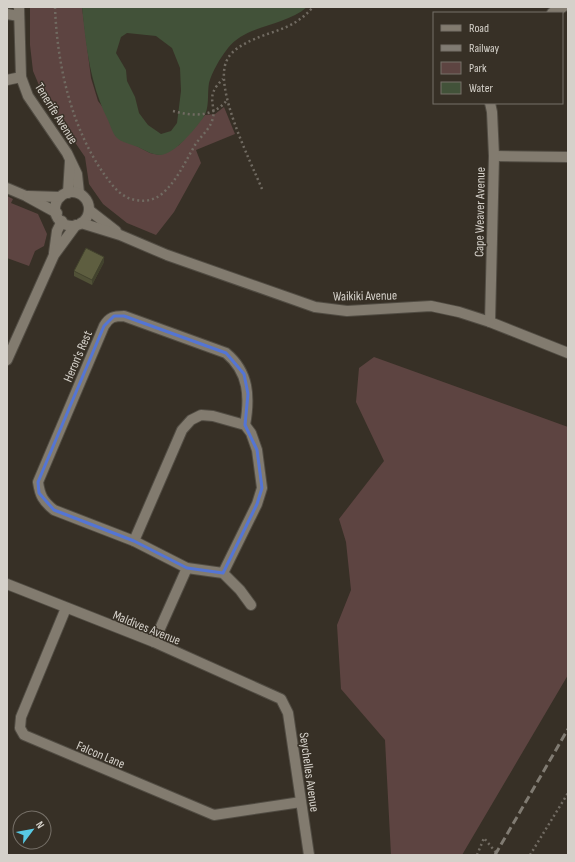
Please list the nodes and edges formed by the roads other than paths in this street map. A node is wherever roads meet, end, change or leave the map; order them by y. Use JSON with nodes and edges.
{"nodes":[{"id":1,"x":563,"y":7,"type":"edge"},
{"id":2,"x":19,"y":11,"type":"edge"},
{"id":3,"x":554,"y":12,"type":"edge"},
{"id":4,"x":7,"y":14,"type":"edge"},
{"id":5,"x":21,"y":77,"type":"junction"},
{"id":6,"x":7,"y":80,"type":"edge"},
{"id":7,"x":490,"y":104,"type":"edge"},
{"id":8,"x":494,"y":156,"type":"junction"},
{"id":9,"x":568,"y":157,"type":"edge"},
{"id":10,"x":70,"y":161,"type":"junction"},
{"id":11,"x":7,"y":188,"type":"edge"},
{"id":12,"x":79,"y":193,"type":"junction"},
{"id":13,"x":64,"y":195,"type":"junction"},
{"id":14,"x":26,"y":196,"type":"junction"},
{"id":15,"x":89,"y":210,"type":"junction"},
{"id":16,"x":59,"y":217,"type":"junction"},
{"id":17,"x":79,"y":224,"type":"junction"},
{"id":18,"x":120,"y":235,"type":"junction"},
{"id":19,"x":54,"y":255,"type":"junction"},
{"id":20,"x":490,"y":322,"type":"junction"},
{"id":21,"x":568,"y":353,"type":"edge"},
{"id":22,"x":7,"y":360,"type":"edge"},
{"id":23,"x":246,"y":425,"type":"junction"},
{"id":24,"x":134,"y":542,"type":"junction"},
{"id":25,"x":187,"y":568,"type":"junction"},
{"id":26,"x":223,"y":574,"type":"junction"},
{"id":27,"x":7,"y":584,"type":"edge"},
{"id":28,"x":251,"y":605,"type":"dead end"},
{"id":29,"x":66,"y":608,"type":"junction"},
{"id":30,"x":154,"y":642,"type":"junction"},
{"id":31,"x":276,"y":696,"type":"joint"},
{"id":32,"x":301,"y":802,"type":"junction"},
{"id":33,"x":309,"y":855,"type":"edge"}],
"edges":[{"from":1,"to":3,"type":"street"},
{"from":2,"to":4,"type":"street"},
{"from":2,"to":5,"type":"street","name":"Tenerife Avenue"},
{"from":5,"to":6,"type":"street"},
{"from":5,"to":10,"type":"street","name":"Tenerife Avenue"},
{"from":7,"to":8,"type":"street","name":"Cape Weaver Avenue"},
{"from":8,"to":9,"type":"street"},
{"from":8,"to":20,"type":"street","name":"Cape Weaver Avenue"},
{"from":10,"to":12,"type":"street","name":"Tenerife Avenue"},
{"from":10,"to":13,"type":"street","name":"Tenerife Avenue"},
{"from":11,"to":14,"type":"street"},
{"from":12,"to":13,"type":"street"},
{"from":12,"to":15,"type":"street"},
{"from":13,"to":14,"type":"street"},
{"from":13,"to":16,"type":"street"},
{"from":14,"to":16,"type":"street"},
{"from":15,"to":17,"type":"street"},
{"from":15,"to":18,"type":"street","name":"Waikiki Avenue"},
{"from":16,"to":17,"type":"street"},
{"from":16,"to":19,"type":"street"},
{"from":17,"to":18,"type":"street","name":"Waikiki Avenue"},
{"from":17,"to":19,"type":"street"},
{"from":18,"to":20,"type":"street","name":"Waikiki Avenue"},
{"from":19,"to":22,"type":"street"},
{"from":20,"to":21,"type":"street","name":"Waikiki Avenue"},
{"from":23,"to":24,"type":"street"},
{"from":23,"to":24,"type":"street","name":"Heron's Rest"},
{"from":23,"to":26,"type":"street"},
{"from":24,"to":25,"type":"street","name":"Heron's Rest"},
{"from":25,"to":26,"type":"street","name":"Heron's Rest"},
{"from":25,"to":30,"type":"street"},
{"from":26,"to":28,"type":"street"},
{"from":27,"to":29,"type":"street","name":"Maldives Avenue"},
{"from":29,"to":30,"type":"street","name":"Maldives Avenue"},
{"from":29,"to":32,"type":"street","name":"Falcon Lane"},
{"from":30,"to":31,"type":"street","name":"Maldives Avenue"},
{"from":31,"to":32,"type":"street","name":"Seychelles Avenue"},
{"from":32,"to":33,"type":"street","name":"Seychelles Avenue"}]}
